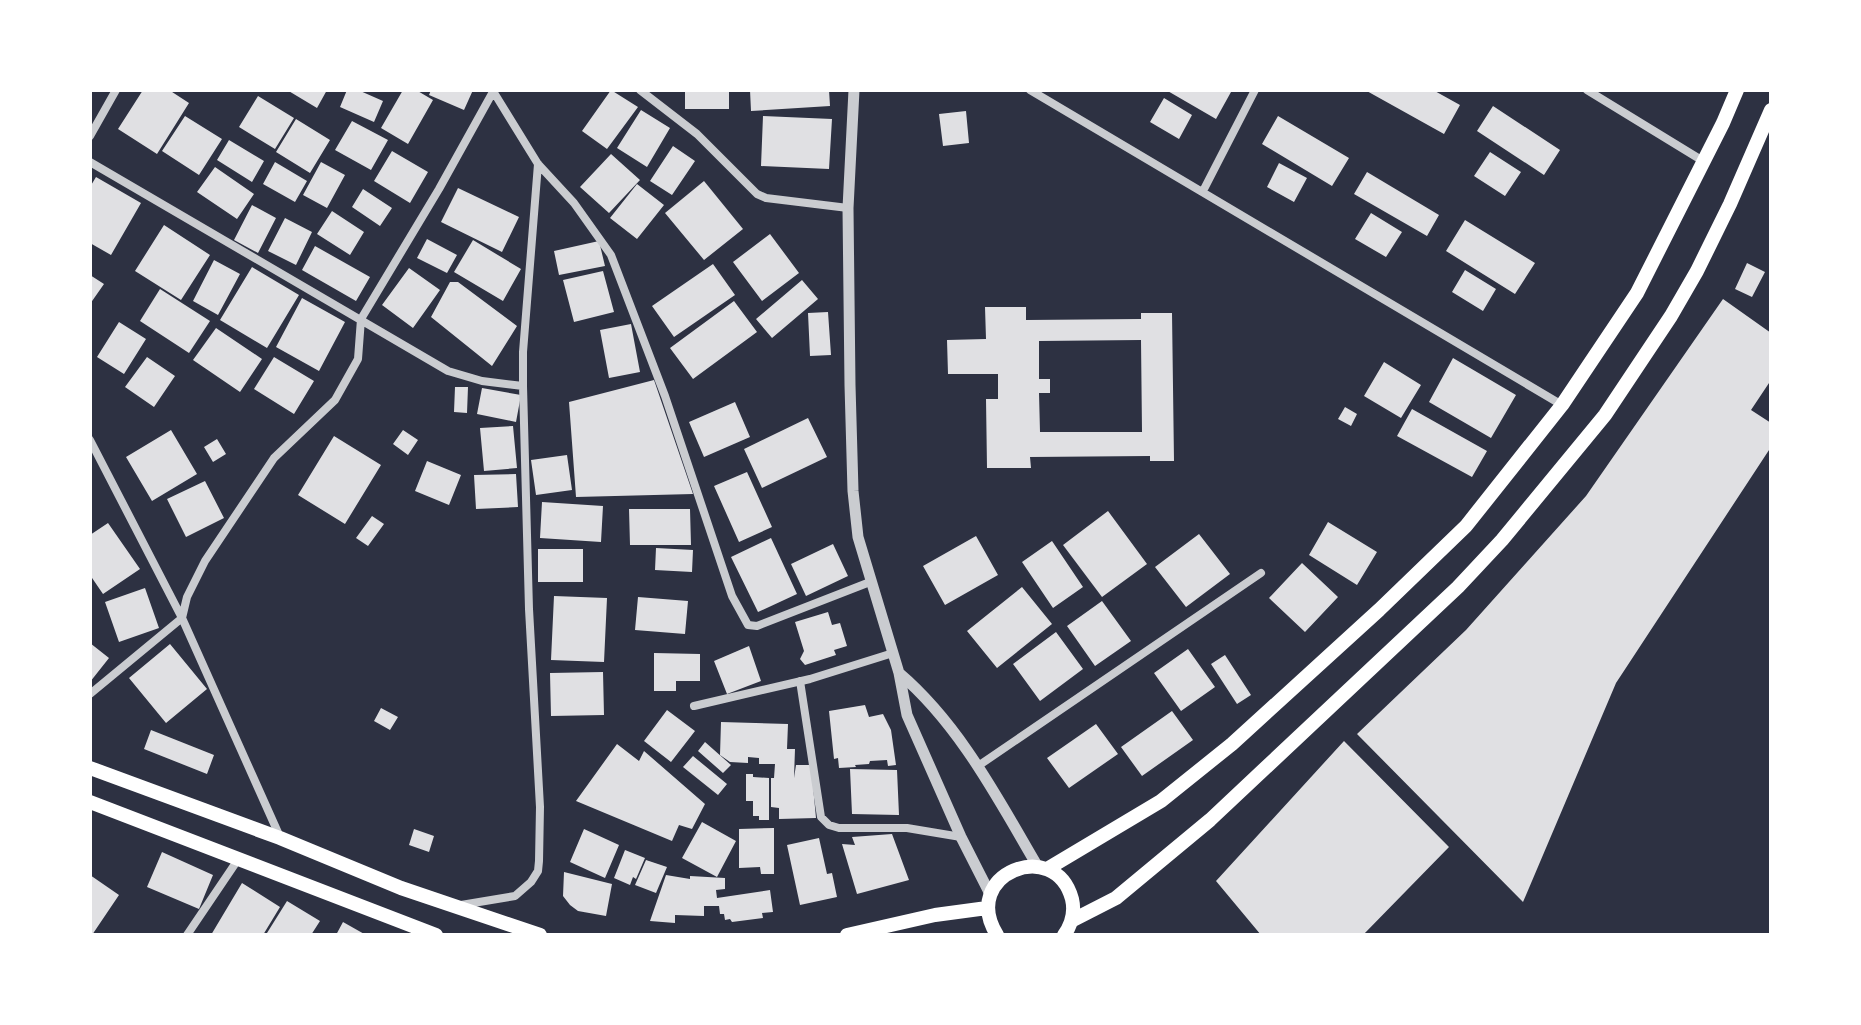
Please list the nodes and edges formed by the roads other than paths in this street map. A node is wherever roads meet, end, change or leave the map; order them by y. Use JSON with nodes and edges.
{"nodes":[{"id":1,"x":116,"y":90,"type":"edge"},
{"id":2,"x":640,"y":90,"type":"edge"},
{"id":3,"x":854,"y":90,"type":"edge"},
{"id":4,"x":1030,"y":90,"type":"edge"},
{"id":5,"x":1255,"y":90,"type":"edge"},
{"id":6,"x":1587,"y":90,"type":"edge"},
{"id":7,"x":1737,"y":90,"type":"edge"},
{"id":8,"x":493,"y":91,"type":"edge"},
{"id":9,"x":1771,"y":110,"type":"edge"},
{"id":10,"x":90,"y":136,"type":"edge"},
{"id":11,"x":1703,"y":161,"type":"junction"},
{"id":12,"x":90,"y":162,"type":"edge"},
{"id":13,"x":538,"y":164,"type":"junction"},
{"id":14,"x":1203,"y":191,"type":"junction"},
{"id":15,"x":848,"y":208,"type":"junction"},
{"id":16,"x":361,"y":319,"type":"junction"},
{"id":17,"x":523,"y":386,"type":"junction"},
{"id":18,"x":1562,"y":405,"type":"junction"},
{"id":19,"x":90,"y":440,"type":"edge"},
{"id":20,"x":1261,"y":573,"type":"dead end"},
{"id":21,"x":870,"y":582,"type":"junction"},
{"id":22,"x":182,"y":618,"type":"junction"},
{"id":23,"x":893,"y":653,"type":"junction"},
{"id":24,"x":899,"y":673,"type":"junction"},
{"id":25,"x":800,"y":681,"type":"junction"},
{"id":26,"x":90,"y":694,"type":"edge"},
{"id":27,"x":694,"y":706,"type":"dead end"},
{"id":28,"x":978,"y":766,"type":"junction"},
{"id":29,"x":90,"y":768,"type":"edge"},
{"id":30,"x":93,"y":808,"type":"edge"},
{"id":31,"x":961,"y":837,"type":"junction"},
{"id":32,"x":280,"y":838,"type":"junction"},
{"id":33,"x":239,"y":857,"type":"junction"},
{"id":34,"x":1043,"y":868,"type":"junction"},
{"id":35,"x":989,"y":901,"type":"junction"},
{"id":36,"x":453,"y":907,"type":"junction"},
{"id":37,"x":1073,"y":920,"type":"junction"},
{"id":38,"x":406,"y":930,"type":"edge"},
{"id":39,"x":187,"y":935,"type":"edge"},
{"id":40,"x":436,"y":935,"type":"edge"},
{"id":41,"x":540,"y":935,"type":"edge"},
{"id":42,"x":847,"y":935,"type":"edge"},
{"id":43,"x":997,"y":935,"type":"edge"},
{"id":44,"x":1064,"y":935,"type":"edge"}],
"edges":[{"from":1,"to":10,"type":"street"},
{"from":2,"to":15,"type":"street"},
{"from":3,"to":15,"type":"street"},
{"from":4,"to":14,"type":"street"},
{"from":5,"to":14,"type":"street"},
{"from":6,"to":11,"type":"street"},
{"from":7,"to":11,"type":"main road"},
{"from":8,"to":13,"type":"street"},
{"from":8,"to":16,"type":"street"},
{"from":9,"to":37,"type":"main road"},
{"from":11,"to":18,"type":"main road"},
{"from":12,"to":16,"type":"street"},
{"from":13,"to":17,"type":"street"},
{"from":13,"to":21,"type":"street"},
{"from":14,"to":18,"type":"street"},
{"from":15,"to":21,"type":"street"},
{"from":16,"to":17,"type":"street"},
{"from":16,"to":22,"type":"street"},
{"from":17,"to":36,"type":"street"},
{"from":18,"to":34,"type":"main road"},
{"from":19,"to":22,"type":"street"},
{"from":20,"to":28,"type":"street"},
{"from":21,"to":23,"type":"street"},
{"from":22,"to":26,"type":"street"},
{"from":22,"to":32,"type":"street"},
{"from":23,"to":24,"type":"street"},
{"from":23,"to":25,"type":"street"},
{"from":24,"to":28,"type":"street"},
{"from":24,"to":31,"type":"street"},
{"from":25,"to":27,"type":"street"},
{"from":25,"to":31,"type":"street"},
{"from":28,"to":34,"type":"street"},
{"from":29,"to":32,"type":"main road"},
{"from":30,"to":33,"type":"main road"},
{"from":31,"to":35,"type":"street"},
{"from":32,"to":36,"type":"main road"},
{"from":33,"to":38,"type":"main road"},
{"from":33,"to":39,"type":"street"},
{"from":34,"to":35,"type":"main road"},
{"from":34,"to":37,"type":"main road"},
{"from":35,"to":42,"type":"main road"},
{"from":35,"to":43,"type":"main road"},
{"from":36,"to":41,"type":"main road"},
{"from":37,"to":44,"type":"main road"},
{"from":38,"to":40,"type":"main road"}]}
